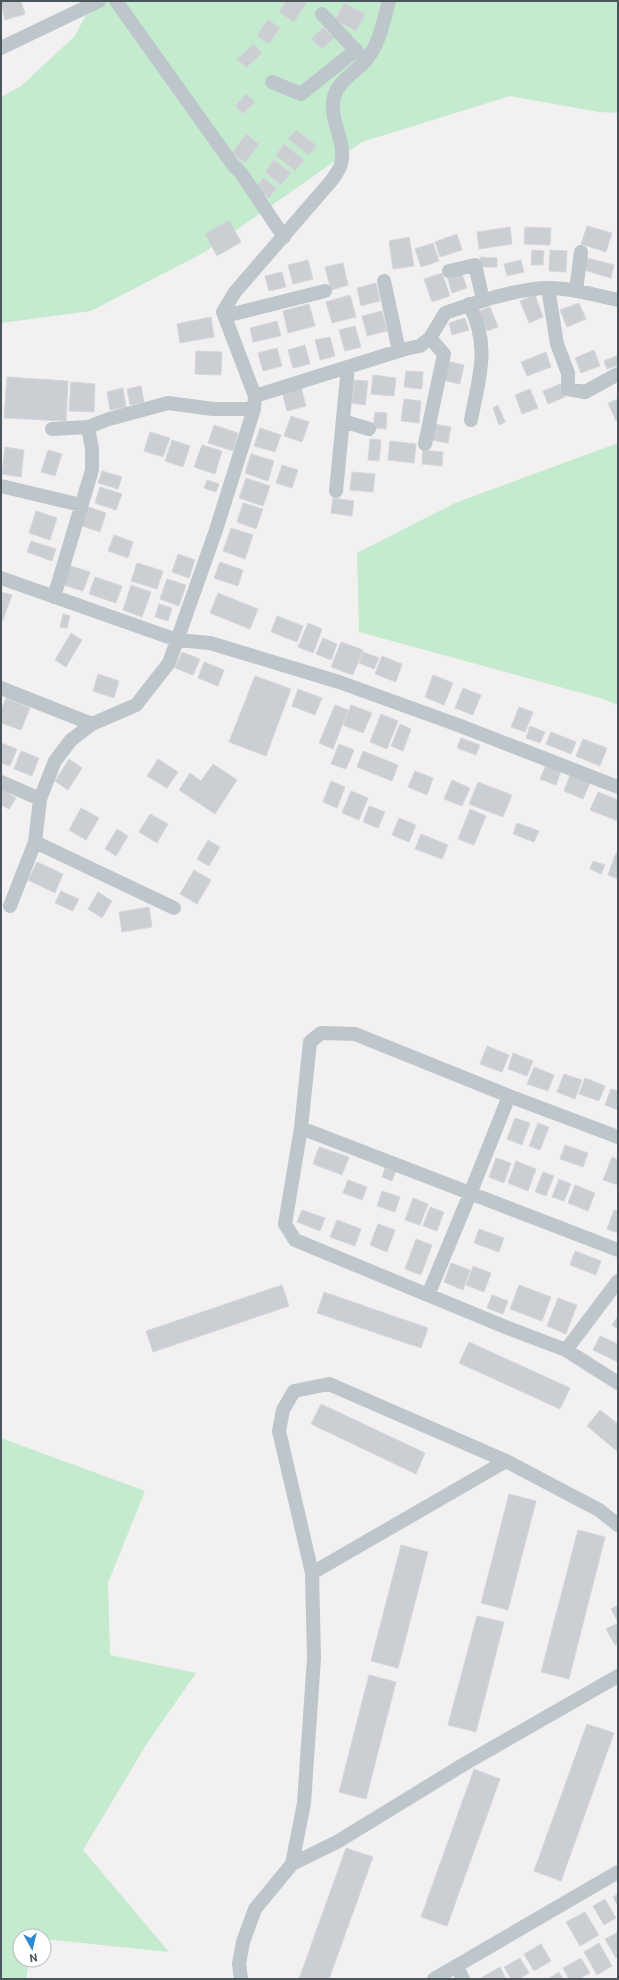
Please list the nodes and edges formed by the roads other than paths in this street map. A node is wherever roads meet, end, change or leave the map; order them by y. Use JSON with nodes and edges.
{"nodes":[{"id":1,"x":99,"y":1,"type":"edge"},
{"id":2,"x":116,"y":1,"type":"edge"},
{"id":3,"x":389,"y":1,"type":"edge"},
{"id":4,"x":322,"y":14,"type":"dead end"},
{"id":5,"x":1,"y":48,"type":"edge"},
{"id":6,"x":356,"y":50,"type":"junction"},
{"id":7,"x":365,"y":61,"type":"junction"},
{"id":8,"x":272,"y":82,"type":"dead end"},
{"id":9,"x":284,"y":237,"type":"junction"},
{"id":10,"x":581,"y":252,"type":"dead end"},
{"id":11,"x":449,"y":272,"type":"dead end"},
{"id":12,"x":384,"y":281,"type":"dead end"},
{"id":13,"x":548,"y":288,"type":"junction"},
{"id":14,"x":326,"y":290,"type":"dead end"},
{"id":15,"x":576,"y":290,"type":"junction"},
{"id":16,"x":483,"y":300,"type":"junction"},
{"id":17,"x":618,"y":300,"type":"edge"},
{"id":18,"x":469,"y":304,"type":"junction"},
{"id":19,"x":224,"y":316,"type":"junction"},
{"id":20,"x":430,"y":338,"type":"junction"},
{"id":21,"x":399,"y":351,"type":"junction"},
{"id":22,"x":348,"y":367,"type":"junction"},
{"id":23,"x":618,"y":374,"type":"edge"},
{"id":24,"x":254,"y":402,"type":"junction"},
{"id":25,"x":471,"y":420,"type":"dead end"},
{"id":26,"x":343,"y":422,"type":"junction"},
{"id":27,"x":88,"y":428,"type":"junction"},
{"id":28,"x":52,"y":429,"type":"dead end"},
{"id":29,"x":370,"y":429,"type":"dead end"},
{"id":30,"x":425,"y":444,"type":"dead end"},
{"id":31,"x":1,"y":486,"type":"edge"},
{"id":32,"x":336,"y":491,"type":"dead end"},
{"id":33,"x":81,"y":505,"type":"junction"},
{"id":34,"x":1,"y":578,"type":"edge"},
{"id":35,"x":54,"y":597,"type":"junction"},
{"id":36,"x":178,"y":640,"type":"junction"},
{"id":37,"x":1,"y":688,"type":"edge"},
{"id":38,"x":92,"y":724,"type":"junction"},
{"id":39,"x":1,"y":782,"type":"edge"},
{"id":40,"x":618,"y":787,"type":"edge"},
{"id":41,"x":40,"y":799,"type":"junction"},
{"id":42,"x":35,"y":842,"type":"junction"},
{"id":43,"x":10,"y":906,"type":"dead end"},
{"id":44,"x":174,"y":908,"type":"dead end"},
{"id":45,"x":508,"y":1096,"type":"junction"},
{"id":46,"x":301,"y":1128,"type":"junction"},
{"id":47,"x":618,"y":1137,"type":"edge"},
{"id":48,"x":470,"y":1194,"type":"junction"},
{"id":49,"x":618,"y":1250,"type":"edge"},
{"id":50,"x":618,"y":1281,"type":"edge"},
{"id":51,"x":428,"y":1295,"type":"junction"},
{"id":52,"x":566,"y":1350,"type":"junction"},
{"id":53,"x":618,"y":1383,"type":"edge"},
{"id":54,"x":506,"y":1461,"type":"junction"},
{"id":55,"x":618,"y":1526,"type":"edge"},
{"id":56,"x":312,"y":1573,"type":"junction"},
{"id":57,"x":618,"y":1676,"type":"edge"},
{"id":58,"x":292,"y":1864,"type":"junction"},
{"id":59,"x":618,"y":1872,"type":"edge"},
{"id":60,"x":456,"y":1966,"type":"junction"},
{"id":61,"x":241,"y":1979,"type":"edge"},
{"id":62,"x":434,"y":1979,"type":"edge"},
{"id":63,"x":463,"y":1979,"type":"edge"}],
"edges":[{"from":1,"to":5,"type":"street"},
{"from":2,"to":9,"type":"street"},
{"from":3,"to":7,"type":"street"},
{"from":4,"to":6,"type":"street"},
{"from":6,"to":7,"type":"street"},
{"from":6,"to":8,"type":"street"},
{"from":7,"to":9,"type":"street"},
{"from":9,"to":19,"type":"street"},
{"from":10,"to":15,"type":"street"},
{"from":11,"to":16,"type":"street"},
{"from":12,"to":21,"type":"street"},
{"from":13,"to":15,"type":"street"},
{"from":13,"to":16,"type":"street"},
{"from":13,"to":23,"type":"street"},
{"from":14,"to":19,"type":"street"},
{"from":15,"to":17,"type":"street"},
{"from":16,"to":18,"type":"street"},
{"from":18,"to":20,"type":"street"},
{"from":18,"to":25,"type":"street"},
{"from":19,"to":24,"type":"street"},
{"from":20,"to":21,"type":"street"},
{"from":20,"to":30,"type":"street"},
{"from":21,"to":22,"type":"street"},
{"from":22,"to":24,"type":"street"},
{"from":22,"to":26,"type":"street"},
{"from":24,"to":27,"type":"street"},
{"from":24,"to":36,"type":"street"},
{"from":26,"to":29,"type":"street"},
{"from":26,"to":32,"type":"street"},
{"from":27,"to":28,"type":"street"},
{"from":27,"to":33,"type":"street"},
{"from":31,"to":33,"type":"street"},
{"from":33,"to":35,"type":"street"},
{"from":34,"to":35,"type":"street"},
{"from":35,"to":36,"type":"street"},
{"from":36,"to":38,"type":"street"},
{"from":36,"to":40,"type":"street"},
{"from":37,"to":38,"type":"street"},
{"from":38,"to":41,"type":"street"},
{"from":39,"to":41,"type":"street"},
{"from":41,"to":42,"type":"street"},
{"from":42,"to":43,"type":"street"},
{"from":42,"to":44,"type":"street"},
{"from":45,"to":46,"type":"street"},
{"from":45,"to":47,"type":"street"},
{"from":45,"to":48,"type":"street"},
{"from":46,"to":48,"type":"street"},
{"from":46,"to":51,"type":"street"},
{"from":48,"to":49,"type":"street"},
{"from":48,"to":51,"type":"street"},
{"from":50,"to":52,"type":"street"},
{"from":51,"to":52,"type":"street"},
{"from":52,"to":53,"type":"street"},
{"from":54,"to":55,"type":"street"},
{"from":54,"to":56,"type":"street"},
{"from":54,"to":56,"type":"street"},
{"from":56,"to":58,"type":"street"},
{"from":57,"to":58,"type":"street"},
{"from":58,"to":61,"type":"street"},
{"from":59,"to":60,"type":"street"},
{"from":60,"to":62,"type":"street"},
{"from":60,"to":63,"type":"street"}]}
